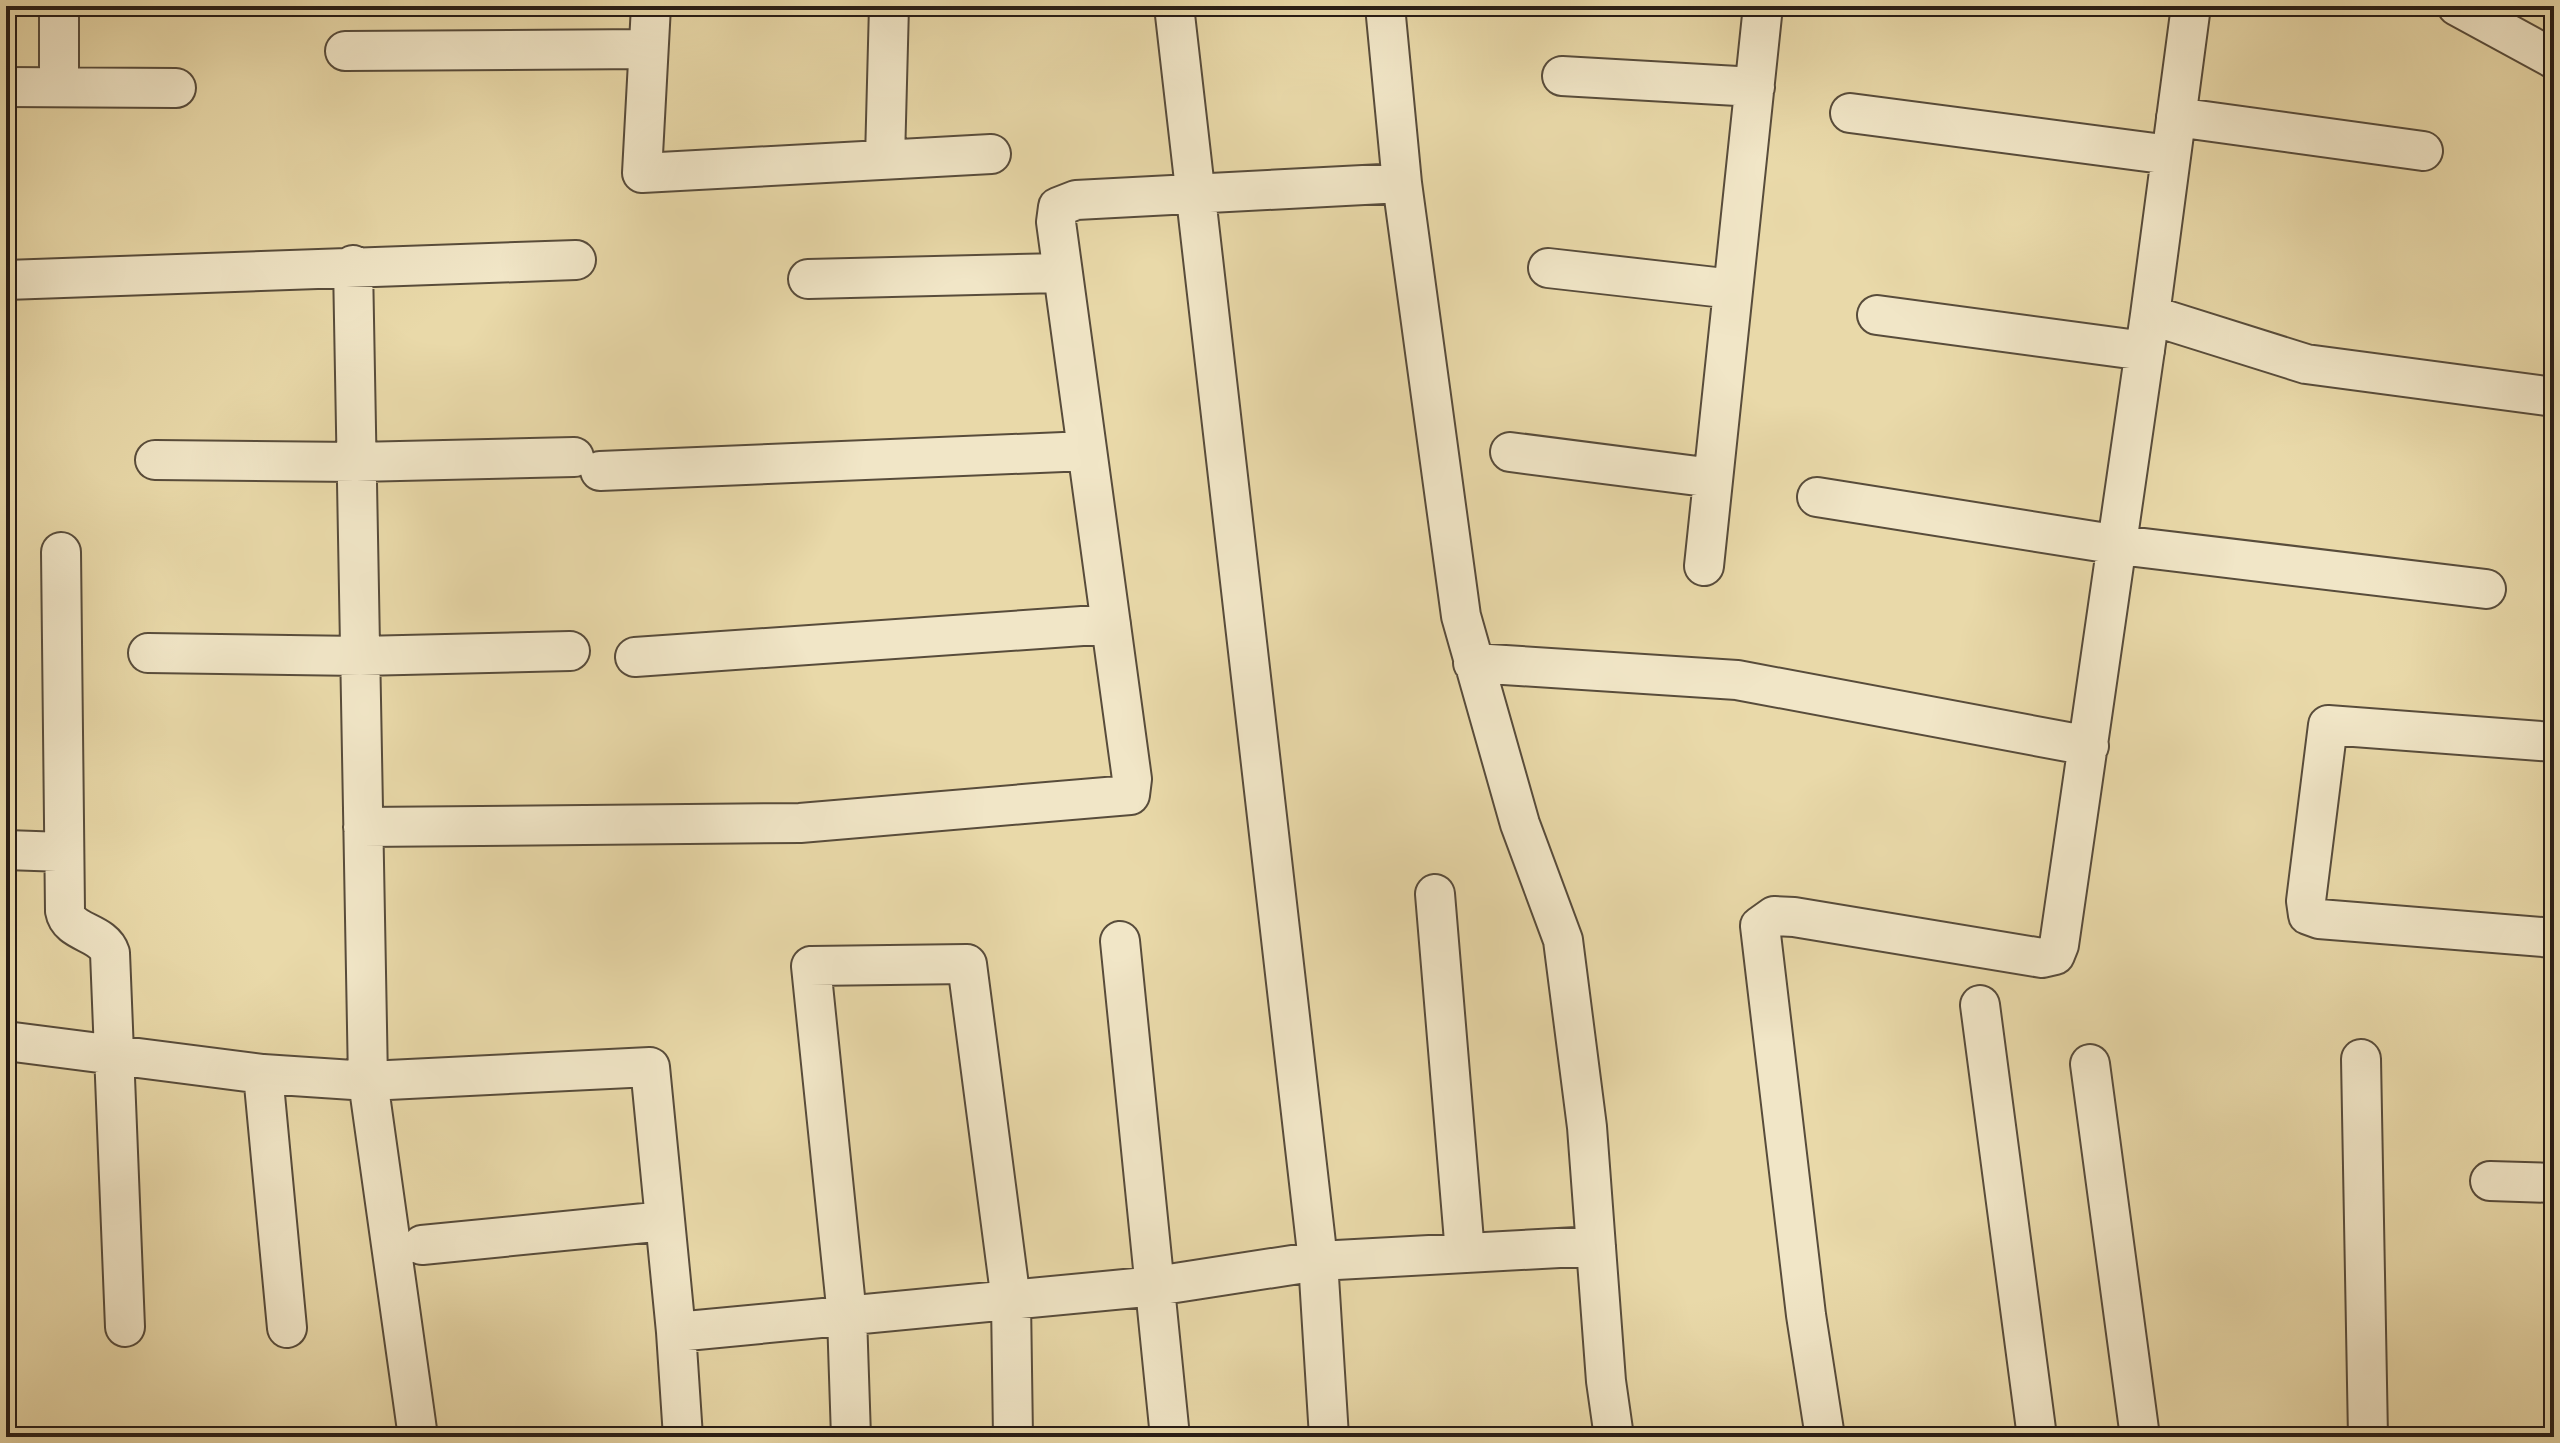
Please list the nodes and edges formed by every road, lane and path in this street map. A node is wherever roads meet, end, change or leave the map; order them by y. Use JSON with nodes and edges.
{"nodes":[{"id":1,"x":59,"y":6,"type":"edge"},
{"id":2,"x":651,"y":6,"type":"edge"},
{"id":3,"x":889,"y":6,"type":"edge"},
{"id":4,"x":1174,"y":6,"type":"edge"},
{"id":5,"x":1385,"y":6,"type":"edge"},
{"id":6,"x":1763,"y":6,"type":"edge"},
{"id":7,"x":2191,"y":6,"type":"edge"},
{"id":8,"x":2479,"y":12,"type":"edge"},
{"id":9,"x":648,"y":49,"type":"junction"},
{"id":10,"x":345,"y":51,"type":"dead end"},
{"id":11,"x":2554,"y":59,"type":"edge"},
{"id":12,"x":1562,"y":76,"type":"dead end"},
{"id":13,"x":6,"y":87,"type":"edge"},
{"id":14,"x":59,"y":87,"type":"junction"},
{"id":15,"x":1755,"y":87,"type":"junction"},
{"id":16,"x":176,"y":88,"type":"dead end"},
{"id":17,"x":1850,"y":113,"type":"dead end"},
{"id":18,"x":2176,"y":117,"type":"junction"},
{"id":19,"x":2423,"y":151,"type":"dead end"},
{"id":20,"x":991,"y":154,"type":"dead end"},
{"id":21,"x":2170,"y":155,"type":"junction"},
{"id":22,"x":885,"y":159,"type":"junction"},
{"id":23,"x":1402,"y":183,"type":"junction"},
{"id":24,"x":1197,"y":195,"type":"junction"},
{"id":25,"x":576,"y":260,"type":"dead end"},
{"id":26,"x":353,"y":265,"type":"junction"},
{"id":27,"x":1548,"y":268,"type":"dead end"},
{"id":28,"x":1062,"y":273,"type":"junction"},
{"id":29,"x":808,"y":279,"type":"dead end"},
{"id":30,"x":6,"y":280,"type":"edge"},
{"id":31,"x":1733,"y":289,"type":"junction"},
{"id":32,"x":1877,"y":315,"type":"dead end"},
{"id":33,"x":2148,"y":333,"type":"junction"},
{"id":34,"x":2554,"y":397,"type":"edge"},
{"id":35,"x":1087,"y":451,"type":"junction"},
{"id":36,"x":1510,"y":452,"type":"dead end"},
{"id":37,"x":155,"y":460,"type":"dead end"},
{"id":38,"x":356,"y":462,"type":"junction"},
{"id":39,"x":1713,"y":478,"type":"junction"},
{"id":40,"x":1817,"y":497,"type":"dead end"},
{"id":41,"x":2119,"y":545,"type":"junction"},
{"id":42,"x":61,"y":552,"type":"dead end"},
{"id":43,"x":1704,"y":566,"type":"dead end"},
{"id":44,"x":2486,"y":589,"type":"dead end"},
{"id":45,"x":1111,"y":624,"type":"junction"},
{"id":46,"x":570,"y":651,"type":"dead end"},
{"id":47,"x":148,"y":653,"type":"dead end"},
{"id":48,"x":360,"y":656,"type":"junction"},
{"id":49,"x":635,"y":657,"type":"dead end"},
{"id":50,"x":1473,"y":663,"type":"junction"},
{"id":51,"x":2554,"y":742,"type":"edge"},
{"id":52,"x":2089,"y":746,"type":"junction"},
{"id":53,"x":363,"y":827,"type":"junction"},
{"id":54,"x":6,"y":850,"type":"edge"},
{"id":55,"x":64,"y":852,"type":"junction"},
{"id":56,"x":1435,"y":894,"type":"dead end"},
{"id":57,"x":2554,"y":938,"type":"edge"},
{"id":58,"x":1120,"y":941,"type":"dead end"},
{"id":59,"x":1980,"y":1005,"type":"dead end"},
{"id":60,"x":6,"y":1041,"type":"edge"},
{"id":61,"x":114,"y":1056,"type":"junction"},
{"id":62,"x":2361,"y":1059,"type":"dead end"},
{"id":63,"x":2090,"y":1064,"type":"dead end"},
{"id":64,"x":263,"y":1074,"type":"junction"},
{"id":65,"x":368,"y":1081,"type":"junction"},
{"id":66,"x":2490,"y":1181,"type":"dead end"},
{"id":67,"x":2554,"y":1183,"type":"edge"},
{"id":68,"x":665,"y":1221,"type":"junction"},
{"id":69,"x":422,"y":1245,"type":"dead end"},
{"id":70,"x":1596,"y":1246,"type":"junction"},
{"id":71,"x":1465,"y":1253,"type":"junction"},
{"id":72,"x":1318,"y":1261,"type":"junction"},
{"id":73,"x":1156,"y":1286,"type":"junction"},
{"id":74,"x":1011,"y":1301,"type":"junction"},
{"id":75,"x":847,"y":1316,"type":"junction"},
{"id":76,"x":125,"y":1327,"type":"dead end"},
{"id":77,"x":287,"y":1328,"type":"dead end"},
{"id":78,"x":676,"y":1332,"type":"junction"},
{"id":79,"x":418,"y":1437,"type":"edge"},
{"id":80,"x":683,"y":1437,"type":"edge"},
{"id":81,"x":851,"y":1437,"type":"edge"},
{"id":82,"x":1013,"y":1437,"type":"edge"},
{"id":83,"x":1170,"y":1437,"type":"edge"},
{"id":84,"x":1329,"y":1437,"type":"edge"},
{"id":85,"x":1614,"y":1437,"type":"edge"},
{"id":86,"x":1825,"y":1437,"type":"edge"},
{"id":87,"x":2037,"y":1437,"type":"edge"},
{"id":88,"x":2140,"y":1437,"type":"edge"},
{"id":89,"x":2368,"y":1437,"type":"edge"}],
"edges":[{"from":1,"to":14,"type":"street"},
{"from":2,"to":9,"type":"street"},
{"from":3,"to":22,"type":"street"},
{"from":4,"to":24,"type":"street"},
{"from":5,"to":23,"type":"street"},
{"from":6,"to":15,"type":"street"},
{"from":7,"to":18,"type":"street"},
{"from":8,"to":11,"type":"street"},
{"from":9,"to":10,"type":"street"},
{"from":9,"to":22,"type":"street"},
{"from":12,"to":15,"type":"street"},
{"from":13,"to":14,"type":"street"},
{"from":14,"to":16,"type":"street"},
{"from":15,"to":31,"type":"street"},
{"from":17,"to":21,"type":"street"},
{"from":18,"to":19,"type":"street"},
{"from":18,"to":21,"type":"street"},
{"from":20,"to":22,"type":"street"},
{"from":21,"to":33,"type":"street"},
{"from":23,"to":24,"type":"street"},
{"from":23,"to":50,"type":"street"},
{"from":24,"to":28,"type":"street"},
{"from":24,"to":72,"type":"street"},
{"from":25,"to":26,"type":"street"},
{"from":26,"to":30,"type":"street"},
{"from":26,"to":38,"type":"street"},
{"from":27,"to":31,"type":"street"},
{"from":28,"to":29,"type":"street"},
{"from":28,"to":35,"type":"street"},
{"from":31,"to":39,"type":"street"},
{"from":32,"to":33,"type":"street"},
{"from":33,"to":34,"type":"street"},
{"from":33,"to":41,"type":"street"},
{"from":35,"to":38,"type":"street"},
{"from":35,"to":45,"type":"street"},
{"from":36,"to":39,"type":"street"},
{"from":37,"to":38,"type":"street"},
{"from":38,"to":48,"type":"street"},
{"from":39,"to":43,"type":"street"},
{"from":40,"to":41,"type":"street"},
{"from":41,"to":44,"type":"street"},
{"from":41,"to":52,"type":"street"},
{"from":42,"to":55,"type":"street"},
{"from":45,"to":49,"type":"street"},
{"from":45,"to":53,"type":"street"},
{"from":46,"to":48,"type":"street"},
{"from":47,"to":48,"type":"street"},
{"from":48,"to":53,"type":"street"},
{"from":50,"to":52,"type":"street"},
{"from":50,"to":70,"type":"street"},
{"from":51,"to":57,"type":"street"},
{"from":52,"to":86,"type":"street"},
{"from":53,"to":65,"type":"street"},
{"from":54,"to":55,"type":"street"},
{"from":55,"to":61,"type":"street"},
{"from":56,"to":71,"type":"street"},
{"from":58,"to":73,"type":"street"},
{"from":59,"to":87,"type":"street"},
{"from":60,"to":61,"type":"street"},
{"from":61,"to":64,"type":"street"},
{"from":61,"to":76,"type":"street"},
{"from":62,"to":89,"type":"street"},
{"from":63,"to":88,"type":"street"},
{"from":64,"to":65,"type":"street"},
{"from":64,"to":77,"type":"street"},
{"from":65,"to":68,"type":"street"},
{"from":65,"to":79,"type":"street"},
{"from":66,"to":67,"type":"street"},
{"from":68,"to":69,"type":"street"},
{"from":68,"to":78,"type":"street"},
{"from":70,"to":71,"type":"street"},
{"from":70,"to":85,"type":"street"},
{"from":71,"to":72,"type":"street"},
{"from":72,"to":73,"type":"street"},
{"from":72,"to":84,"type":"street"},
{"from":73,"to":74,"type":"street"},
{"from":73,"to":83,"type":"street"},
{"from":74,"to":75,"type":"street"},
{"from":74,"to":75,"type":"street"},
{"from":74,"to":82,"type":"street"},
{"from":75,"to":78,"type":"street"},
{"from":75,"to":81,"type":"street"},
{"from":78,"to":80,"type":"street"}]}
